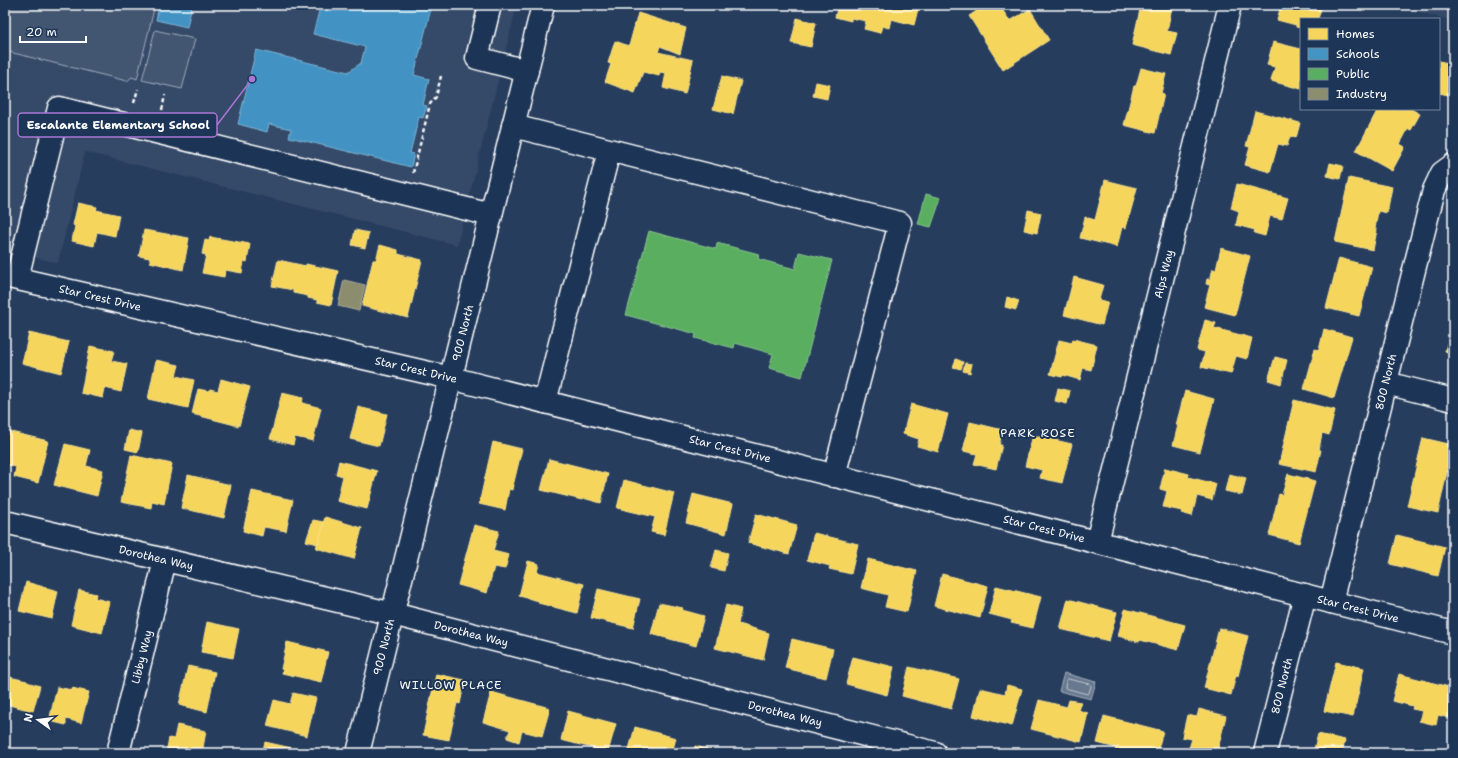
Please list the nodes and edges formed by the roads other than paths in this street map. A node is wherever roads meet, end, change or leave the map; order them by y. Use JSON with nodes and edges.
{"nodes":[{"id":1,"x":490,"y":5,"type":"edge"},
{"id":2,"x":543,"y":5,"type":"edge"},
{"id":3,"x":1230,"y":5,"type":"edge"},
{"id":4,"x":527,"y":71,"type":"junction"},
{"id":5,"x":513,"y":126,"type":"junction"},
{"id":6,"x":609,"y":151,"type":"junction"},
{"id":7,"x":1451,"y":166,"type":"edge"},
{"id":8,"x":491,"y":215,"type":"junction"},
{"id":9,"x":11,"y":277,"type":"edge"},
{"id":10,"x":451,"y":378,"type":"junction"},
{"id":11,"x":1386,"y":383,"type":"junction"},
{"id":12,"x":1453,"y":400,"type":"edge"},
{"id":13,"x":545,"y":402,"type":"junction"},
{"id":14,"x":834,"y":476,"type":"junction"},
{"id":15,"x":5,"y":522,"type":"edge"},
{"id":16,"x":1097,"y":542,"type":"junction"},
{"id":17,"x":165,"y":560,"type":"junction"},
{"id":18,"x":1305,"y":595,"type":"junction"},
{"id":19,"x":1331,"y":602,"type":"junction"},
{"id":20,"x":393,"y":614,"type":"junction"},
{"id":21,"x":1453,"y":633,"type":"edge"},
{"id":22,"x":118,"y":753,"type":"edge"},
{"id":23,"x":358,"y":753,"type":"edge"},
{"id":24,"x":935,"y":753,"type":"edge"},
{"id":25,"x":1265,"y":753,"type":"edge"}],
"edges":[{"from":1,"to":4,"type":"street"},
{"from":2,"to":4,"type":"street","name":"900 North"},
{"from":3,"to":16,"type":"street","name":"Alps Way"},
{"from":4,"to":5,"type":"street","name":"900 North"},
{"from":5,"to":6,"type":"street"},
{"from":5,"to":8,"type":"street","name":"900 North"},
{"from":6,"to":13,"type":"street"},
{"from":6,"to":14,"type":"street"},
{"from":7,"to":11,"type":"street","name":"800 North"},
{"from":8,"to":9,"type":"street"},
{"from":8,"to":10,"type":"street","name":"900 North"},
{"from":9,"to":10,"type":"street","name":"Star Crest Drive"},
{"from":10,"to":13,"type":"street","name":"Star Crest Drive"},
{"from":10,"to":20,"type":"street","name":"900 North"},
{"from":11,"to":12,"type":"street"},
{"from":11,"to":19,"type":"street","name":"800 North"},
{"from":13,"to":14,"type":"street","name":"Star Crest Drive"},
{"from":14,"to":16,"type":"street","name":"Star Crest Drive"},
{"from":15,"to":17,"type":"street","name":"Dorothea Way"},
{"from":16,"to":18,"type":"street","name":"Star Crest Drive"},
{"from":17,"to":20,"type":"street","name":"Dorothea Way"},
{"from":17,"to":22,"type":"street","name":"Libby Way"},
{"from":18,"to":19,"type":"street","name":"Star Crest Drive"},
{"from":18,"to":25,"type":"street","name":"800 North"},
{"from":19,"to":21,"type":"street","name":"Star Crest Drive"},
{"from":20,"to":23,"type":"street","name":"900 North"},
{"from":20,"to":24,"type":"street","name":"Dorothea Way"}]}
